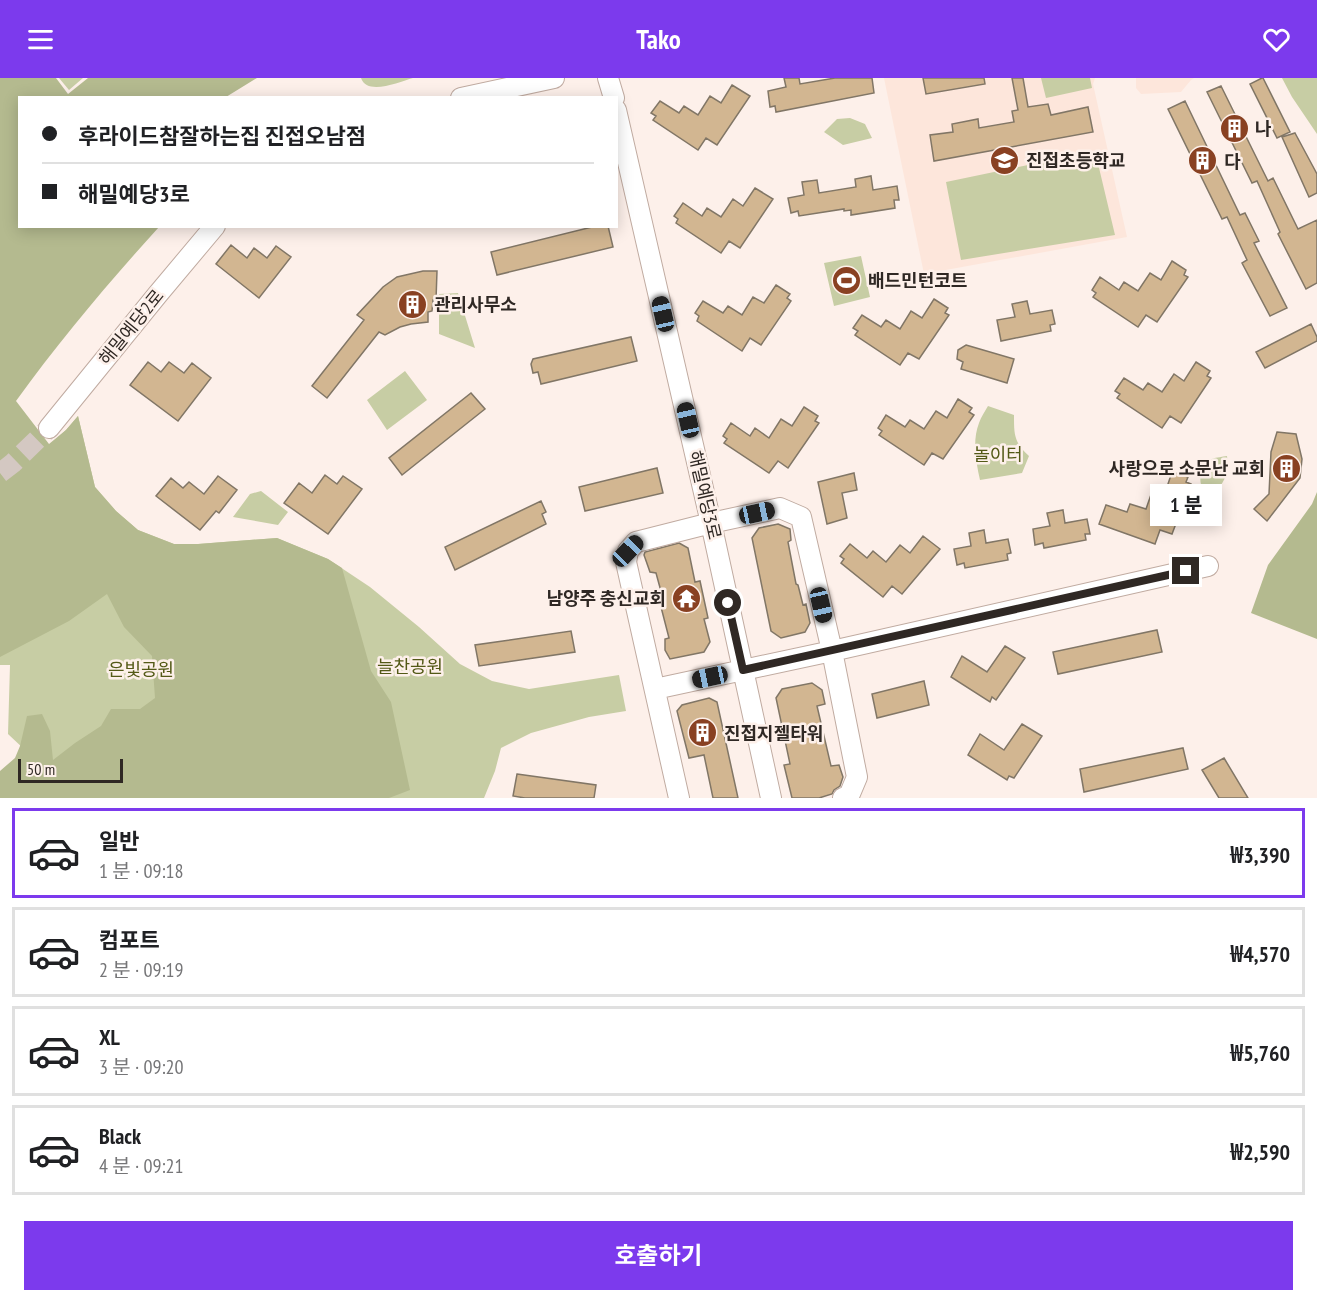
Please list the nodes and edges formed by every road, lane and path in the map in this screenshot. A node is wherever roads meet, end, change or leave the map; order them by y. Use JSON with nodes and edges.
{"nodes":[{"id":1,"x":554,"y":78,"type":"edge"},
{"id":2,"x":608,"y":78,"type":"edge"},
{"id":3,"x":523,"y":81,"type":"edge"},
{"id":4,"x":468,"y":96,"type":"edge"},
{"id":5,"x":613,"y":96,"type":"edge"},
{"id":6,"x":618,"y":119,"type":"edge"},
{"id":7,"x":213,"y":228,"type":"edge"},
{"id":8,"x":49,"y":428,"type":"tunnel mouth"},
{"id":9,"x":711,"y":523,"type":"junction"},
{"id":10,"x":1208,"y":566,"type":"dead end"},
{"id":11,"x":832,"y":651,"type":"junction"},
{"id":12,"x":743,"y":670,"type":"junction"},
{"id":13,"x":656,"y":689,"type":"junction"},
{"id":14,"x":680,"y":798,"type":"edge"},
{"id":15,"x":771,"y":798,"type":"edge"},
{"id":16,"x":843,"y":798,"type":"edge"}],
"edges":[{"from":1,"to":3,"type":"street"},
{"from":2,"to":5,"type":"street"},
{"from":3,"to":4,"type":"street"},
{"from":6,"to":9,"type":"street","name":"해밀예당3로"},
{"from":7,"to":8,"type":"street","name":"해밀예당2로"},
{"from":9,"to":11,"type":"street"},
{"from":9,"to":12,"type":"street","name":"해밀예당3로"},
{"from":9,"to":13,"type":"street"},
{"from":10,"to":11,"type":"street"},
{"from":11,"to":12,"type":"street"},
{"from":11,"to":16,"type":"street"},
{"from":12,"to":13,"type":"street"},
{"from":12,"to":15,"type":"street","name":"해밀예당3로"},
{"from":13,"to":14,"type":"street"}]}
